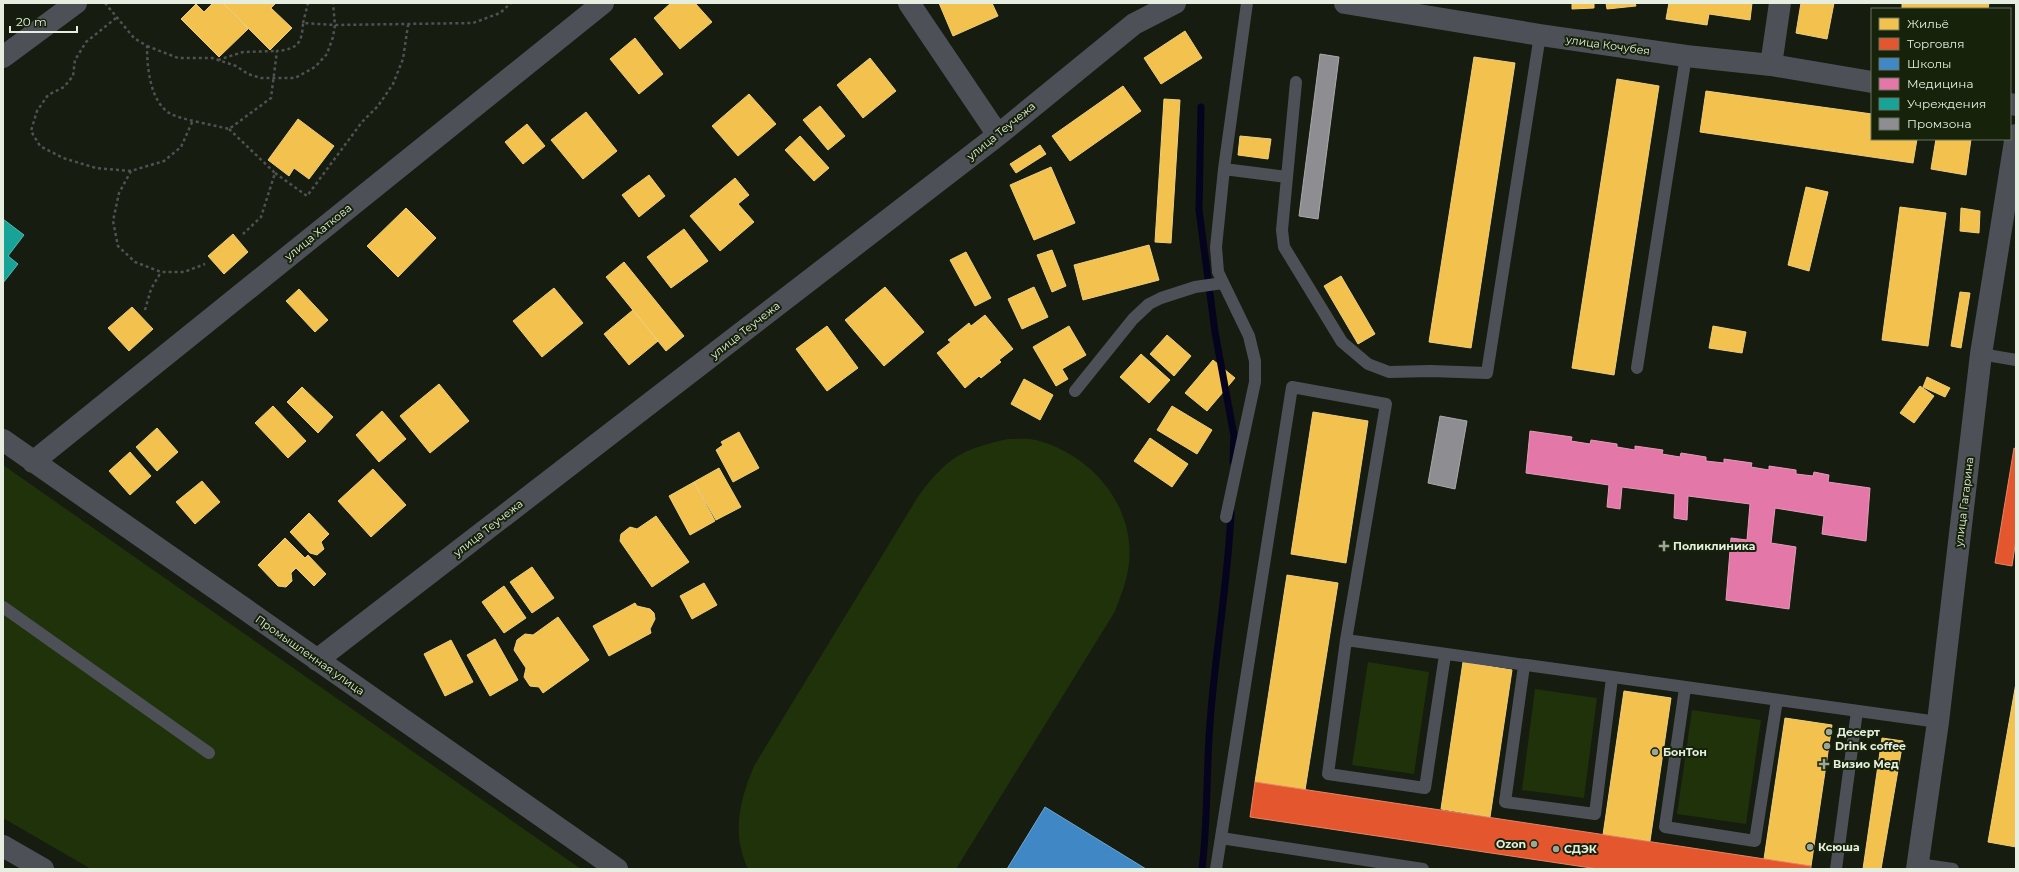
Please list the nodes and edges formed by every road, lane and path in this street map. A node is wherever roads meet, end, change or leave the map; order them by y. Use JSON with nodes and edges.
{"nodes":[{"id":1,"x":76,"y":3,"type":"edge"},
{"id":2,"x":105,"y":3,"type":"edge"},
{"id":3,"x":308,"y":3,"type":"edge"},
{"id":4,"x":333,"y":3,"type":"edge"},
{"id":5,"x":510,"y":3,"type":"edge"},
{"id":6,"x":604,"y":3,"type":"edge"},
{"id":7,"x":909,"y":3,"type":"edge"},
{"id":8,"x":1175,"y":3,"type":"edge"},
{"id":9,"x":1247,"y":3,"type":"edge"},
{"id":10,"x":1345,"y":3,"type":"edge"},
{"id":11,"x":1780,"y":3,"type":"edge"},
{"id":12,"x":116,"y":18,"type":"junction"},
{"id":13,"x":303,"y":22,"type":"junction"},
{"id":14,"x":335,"y":25,"type":"junction"},
{"id":15,"x":408,"y":25,"type":"junction"},
{"id":16,"x":1540,"y":35,"type":"junction"},
{"id":17,"x":147,"y":46,"type":"junction"},
{"id":18,"x":277,"y":51,"type":"junction"},
{"id":19,"x":1686,"y":56,"type":"junction"},
{"id":20,"x":3,"y":57,"type":"edge"},
{"id":21,"x":218,"y":60,"type":"junction"},
{"id":22,"x":1771,"y":65,"type":"junction"},
{"id":23,"x":273,"y":77,"type":"junction"},
{"id":24,"x":1296,"y":82,"type":"dead end"},
{"id":25,"x":1871,"y":82,"type":"edge"},
{"id":26,"x":193,"y":120,"type":"junction"},
{"id":27,"x":229,"y":129,"type":"junction"},
{"id":28,"x":998,"y":135,"type":"junction"},
{"id":29,"x":2016,"y":135,"type":"edge"},
{"id":30,"x":1224,"y":169,"type":"junction"},
{"id":31,"x":131,"y":171,"type":"junction"},
{"id":32,"x":275,"y":173,"type":"junction"},
{"id":33,"x":1287,"y":177,"type":"junction"},
{"id":34,"x":244,"y":234,"type":"dead end"},
{"id":35,"x":205,"y":264,"type":"dead end"},
{"id":36,"x":162,"y":272,"type":"junction"},
{"id":37,"x":1223,"y":284,"type":"junction"},
{"id":38,"x":145,"y":310,"type":"dead end"},
{"id":39,"x":1981,"y":354,"type":"junction"},
{"id":40,"x":2016,"y":360,"type":"edge"},
{"id":41,"x":1637,"y":368,"type":"dead end"},
{"id":42,"x":1075,"y":392,"type":"dead end"},
{"id":43,"x":3,"y":440,"type":"edge"},
{"id":44,"x":33,"y":462,"type":"junction"},
{"id":45,"x":1226,"y":518,"type":"dead end"},
{"id":46,"x":3,"y":607,"type":"edge"},
{"id":47,"x":1346,"y":640,"type":"junction"},
{"id":48,"x":1445,"y":655,"type":"junction"},
{"id":49,"x":317,"y":660,"type":"junction"},
{"id":50,"x":1524,"y":666,"type":"junction"},
{"id":51,"x":1612,"y":678,"type":"junction"},
{"id":52,"x":1685,"y":688,"type":"junction"},
{"id":53,"x":1777,"y":700,"type":"junction"},
{"id":54,"x":1857,"y":711,"type":"junction"},
{"id":55,"x":1938,"y":722,"type":"junction"},
{"id":56,"x":209,"y":754,"type":"dead end"},
{"id":57,"x":1221,"y":838,"type":"junction"},
{"id":58,"x":3,"y":846,"type":"edge"},
{"id":59,"x":1918,"y":866,"type":"edge"},
{"id":60,"x":43,"y":869,"type":"edge"},
{"id":61,"x":617,"y":869,"type":"edge"},
{"id":62,"x":1216,"y":869,"type":"edge"},
{"id":63,"x":1423,"y":869,"type":"edge"},
{"id":64,"x":1836,"y":869,"type":"edge"},
{"id":65,"x":1953,"y":869,"type":"edge"}],
"edges":[{"from":1,"to":20,"type":"street"},
{"from":2,"to":12,"type":"path"},
{"from":3,"to":13,"type":"path"},
{"from":4,"to":14,"type":"path"},
{"from":5,"to":15,"type":"path"},
{"from":6,"to":44,"type":"street","name":"улица Хаткова"},
{"from":7,"to":28,"type":"street"},
{"from":8,"to":28,"type":"street","name":"улица Теучежа"},
{"from":9,"to":30,"type":"lane"},
{"from":10,"to":16,"type":"street","name":"улица Кочубея"},
{"from":11,"to":22,"type":"street"},
{"from":12,"to":17,"type":"path"},
{"from":12,"to":31,"type":"path"},
{"from":13,"to":14,"type":"path"},
{"from":13,"to":18,"type":"path"},
{"from":14,"to":15,"type":"path"},
{"from":14,"to":23,"type":"path"},
{"from":15,"to":32,"type":"path"},
{"from":16,"to":19,"type":"street","name":"улица Кочубея"},
{"from":16,"to":33,"type":"lane"},
{"from":17,"to":21,"type":"path"},
{"from":17,"to":26,"type":"path"},
{"from":18,"to":21,"type":"path"},
{"from":18,"to":23,"type":"path"},
{"from":19,"to":22,"type":"street","name":"улица Кочубея"},
{"from":19,"to":41,"type":"lane"},
{"from":21,"to":23,"type":"path"},
{"from":22,"to":25,"type":"street","name":"улица Кочубея"},
{"from":23,"to":27,"type":"path"},
{"from":24,"to":33,"type":"lane"},
{"from":26,"to":27,"type":"path"},
{"from":26,"to":31,"type":"path"},
{"from":27,"to":32,"type":"path"},
{"from":28,"to":49,"type":"street","name":"улица Теучежа"},
{"from":29,"to":39,"type":"street","name":"улица Гагарина"},
{"from":30,"to":33,"type":"lane"},
{"from":30,"to":37,"type":"lane"},
{"from":31,"to":36,"type":"path"},
{"from":32,"to":34,"type":"path"},
{"from":35,"to":36,"type":"path"},
{"from":36,"to":38,"type":"path"},
{"from":37,"to":42,"type":"lane"},
{"from":37,"to":45,"type":"lane"},
{"from":39,"to":40,"type":"lane"},
{"from":39,"to":55,"type":"street","name":"улица Гагарина"},
{"from":43,"to":44,"type":"street","name":"Промышленная улица"},
{"from":44,"to":49,"type":"street","name":"Промышленная улица"},
{"from":46,"to":56,"type":"lane"},
{"from":47,"to":48,"type":"lane"},
{"from":47,"to":48,"type":"lane"},
{"from":47,"to":57,"type":"lane"},
{"from":48,"to":50,"type":"lane"},
{"from":49,"to":61,"type":"street","name":"Промышленная улица"},
{"from":50,"to":51,"type":"lane"},
{"from":50,"to":51,"type":"lane"},
{"from":51,"to":52,"type":"lane"},
{"from":52,"to":53,"type":"lane"},
{"from":52,"to":53,"type":"lane"},
{"from":53,"to":54,"type":"lane"},
{"from":54,"to":55,"type":"lane"},
{"from":54,"to":64,"type":"lane"},
{"from":55,"to":59,"type":"street","name":"улица Гагарина"},
{"from":57,"to":62,"type":"lane"},
{"from":57,"to":63,"type":"lane"},
{"from":58,"to":60,"type":"street"},
{"from":59,"to":65,"type":"lane"}]}
